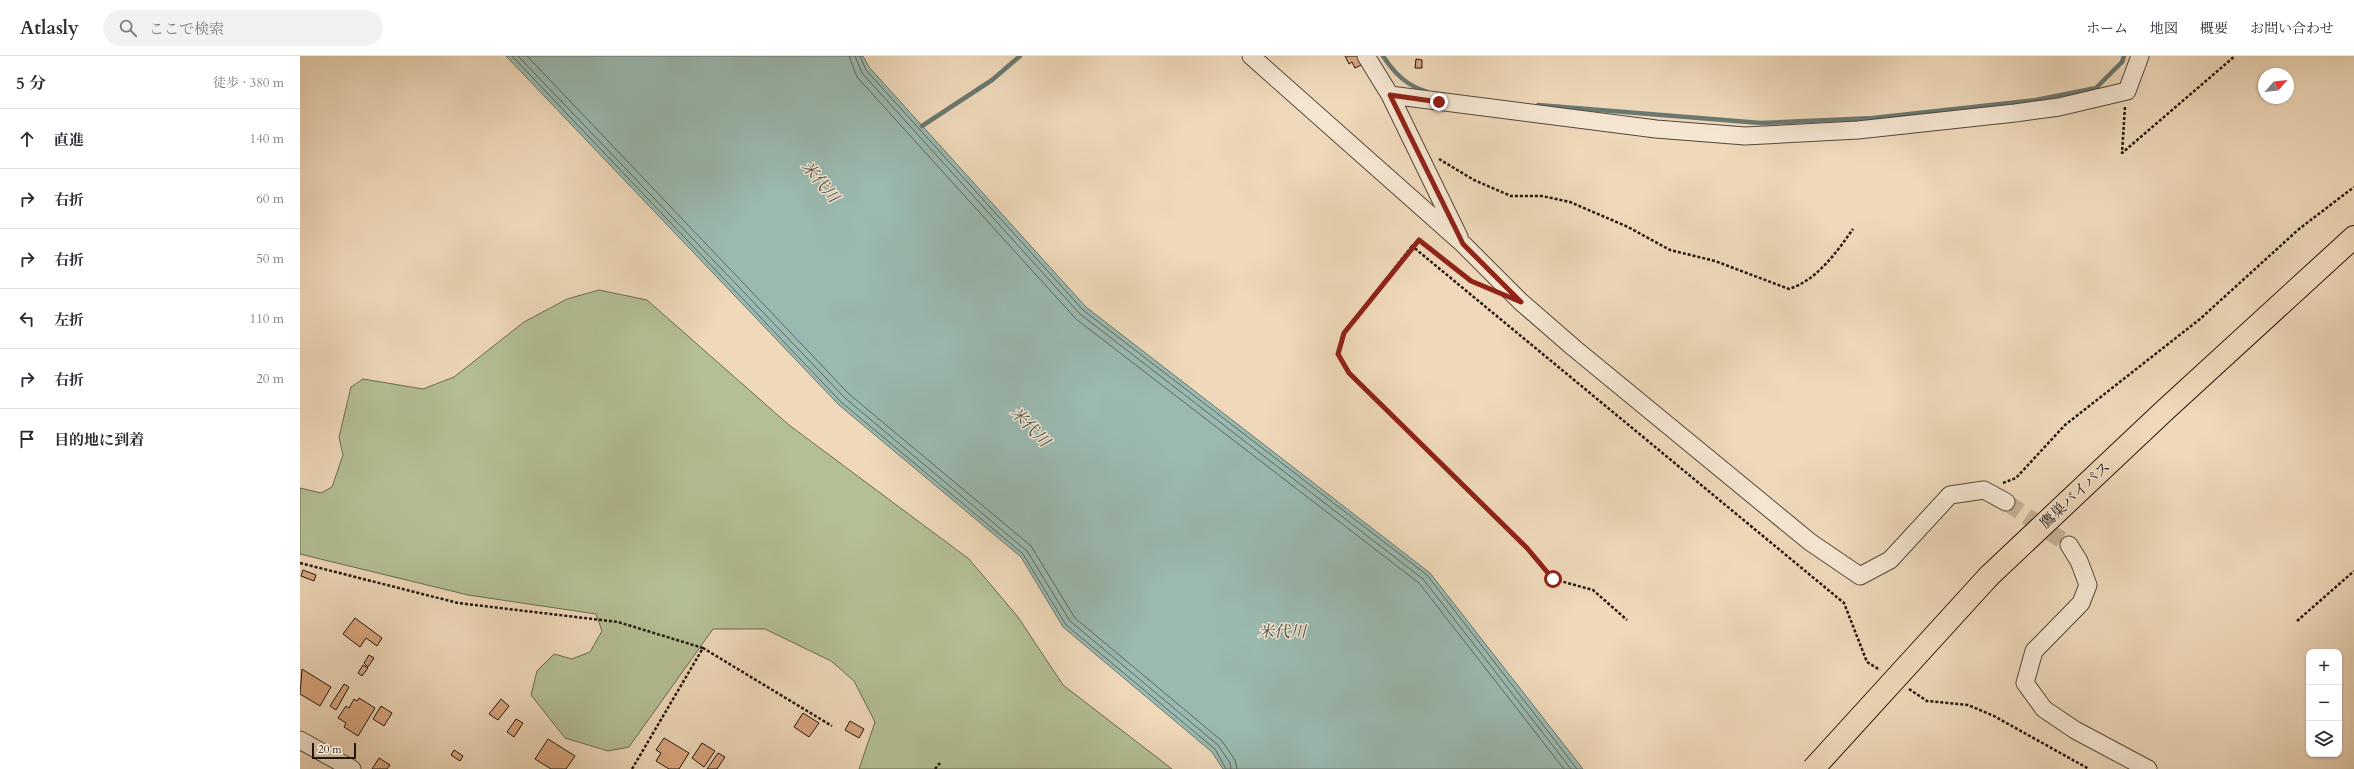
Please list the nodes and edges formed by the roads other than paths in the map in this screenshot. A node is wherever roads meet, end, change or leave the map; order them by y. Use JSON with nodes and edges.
{"nodes":[{"id":1,"x":1251,"y":56,"type":"edge"},
{"id":2,"x":1366,"y":56,"type":"edge"},
{"id":3,"x":2140,"y":56,"type":"edge"},
{"id":4,"x":1390,"y":95,"type":"junction"},
{"id":5,"x":2354,"y":237,"type":"edge"},
{"id":6,"x":1463,"y":244,"type":"junction"},
{"id":7,"x":2006,"y":502,"type":"tunnel mouth"},
{"id":8,"x":2069,"y":545,"type":"tunnel mouth"},
{"id":9,"x":300,"y":740,"type":"edge"},
{"id":10,"x":352,"y":769,"type":"edge"},
{"id":11,"x":1813,"y":769,"type":"edge"},
{"id":12,"x":2148,"y":769,"type":"edge"}],
"edges":[{"from":1,"to":6,"type":"street"},
{"from":2,"to":4,"type":"street"},
{"from":3,"to":4,"type":"street"},
{"from":4,"to":6,"type":"street"},
{"from":5,"to":11,"type":"highway","name":"鷹巣バイパス","bridge":true},
{"from":6,"to":7,"type":"street"},
{"from":8,"to":12,"type":"street"},
{"from":9,"to":10,"type":"street"}]}
